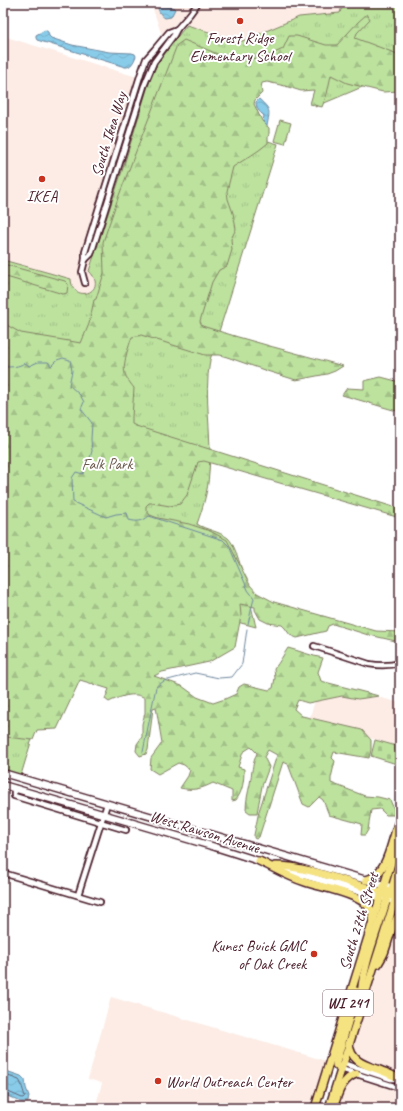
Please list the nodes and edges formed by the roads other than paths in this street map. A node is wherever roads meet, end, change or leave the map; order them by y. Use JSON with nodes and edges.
{"nodes":[{"id":1,"x":198,"y":3,"type":"edge"},
{"id":2,"x":177,"y":29,"type":"junction"},
{"id":3,"x":85,"y":260,"type":"junction"},
{"id":4,"x":84,"y":283,"type":"dead end"},
{"id":5,"x":314,"y":646,"type":"dead end"},
{"id":6,"x":400,"y":663,"type":"edge"},
{"id":7,"x":3,"y":773,"type":"edge"},
{"id":8,"x":3,"y":785,"type":"edge"},
{"id":9,"x":14,"y":788,"type":"junction"},
{"id":10,"x":107,"y":804,"type":"junction"},
{"id":11,"x":104,"y":814,"type":"junction"},
{"id":12,"x":400,"y":819,"type":"edge"},
{"id":13,"x":102,"y":822,"type":"junction"},
{"id":14,"x":126,"y":830,"type":"dead end"},
{"id":15,"x":400,"y":834,"type":"edge"},
{"id":16,"x":218,"y":836,"type":"junction"},
{"id":17,"x":215,"y":847,"type":"junction"},
{"id":18,"x":259,"y":861,"type":"junction"},
{"id":19,"x":400,"y":861,"type":"edge"},
{"id":20,"x":274,"y":866,"type":"joint"},
{"id":21,"x":3,"y":873,"type":"edge"},
{"id":22,"x":366,"y":880,"type":"junction"},
{"id":23,"x":392,"y":894,"type":"edge"},
{"id":24,"x":78,"y":895,"type":"junction"},
{"id":25,"x":100,"y":902,"type":"dead end"},
{"id":26,"x":400,"y":914,"type":"edge"},
{"id":27,"x":373,"y":919,"type":"junction"},
{"id":28,"x":372,"y":974,"type":"junction"},
{"id":29,"x":361,"y":1006,"type":"junction"},
{"id":30,"x":349,"y":1044,"type":"junction"},
{"id":31,"x":338,"y":1064,"type":"junction"},
{"id":32,"x":356,"y":1074,"type":"junction"},
{"id":33,"x":400,"y":1079,"type":"edge"},
{"id":34,"x":400,"y":1088,"type":"edge"},
{"id":35,"x":315,"y":1108,"type":"edge"},
{"id":36,"x":329,"y":1108,"type":"edge"},
{"id":37,"x":333,"y":1108,"type":"edge"}],
"edges":[{"from":1,"to":2,"type":"street","name":"South Ikea Way"},
{"from":2,"to":3,"type":"street","name":"South Ikea Way"},
{"from":2,"to":3,"type":"street","name":"South Ikea Way"},
{"from":3,"to":4,"type":"street","name":"South Ikea Way"},
{"from":5,"to":6,"type":"street"},
{"from":7,"to":10,"type":"main road","name":"West Rawson Avenue"},
{"from":8,"to":9,"type":"main road","name":"West Rawson Avenue"},
{"from":9,"to":11,"type":"main road","name":"West Rawson Avenue"},
{"from":9,"to":13,"type":"street"},
{"from":10,"to":11,"type":"street"},
{"from":10,"to":16,"type":"main road","name":"West Rawson Avenue"},
{"from":11,"to":13,"type":"street"},
{"from":11,"to":17,"type":"main road","name":"West Rawson Avenue"},
{"from":12,"to":22,"type":"main road"},
{"from":13,"to":14,"type":"street"},
{"from":13,"to":24,"type":"street"},
{"from":15,"to":23,"type":"main road","name":"South 27th Street","number":"WI 241"},
{"from":16,"to":17,"type":"main road"},
{"from":16,"to":22,"type":"main road","name":"West Rawson Avenue"},
{"from":17,"to":18,"type":"main road","name":"West Rawson Avenue"},
{"from":18,"to":20,"type":"main road","name":"West Rawson Avenue"},
{"from":18,"to":27,"type":"main road"},
{"from":19,"to":23,"type":"main road"},
{"from":20,"to":23,"type":"main road"},
{"from":21,"to":24,"type":"street"},
{"from":22,"to":23,"type":"main road","name":"West Rawson Avenue"},
{"from":23,"to":27,"type":"main road","name":"South 27th Street","number":"WI 241"},
{"from":23,"to":28,"type":"main road","name":"South 27th Street","number":"WI 241"},
{"from":23,"to":29,"type":"main road"},
{"from":24,"to":25,"type":"street"},
{"from":26,"to":28,"type":"main road"},
{"from":27,"to":31,"type":"main road","name":"South 27th Street","number":"WI 241"},
{"from":28,"to":29,"type":"main road","name":"South 27th Street","number":"WI 241"},
{"from":29,"to":30,"type":"main road","name":"South 27th Street","number":"WI 241"},
{"from":30,"to":31,"type":"main road","name":"South 27th Street","number":"WI 241"},
{"from":30,"to":33,"type":"main road"},
{"from":31,"to":32,"type":"street"},
{"from":31,"to":33,"type":"street"},
{"from":31,"to":35,"type":"main road","name":"South 27th Street","number":"WI 241"},
{"from":31,"to":36,"type":"main road","name":"South 27th Street","number":"WI 241"},
{"from":32,"to":34,"type":"street"},
{"from":32,"to":37,"type":"main road"}]}
